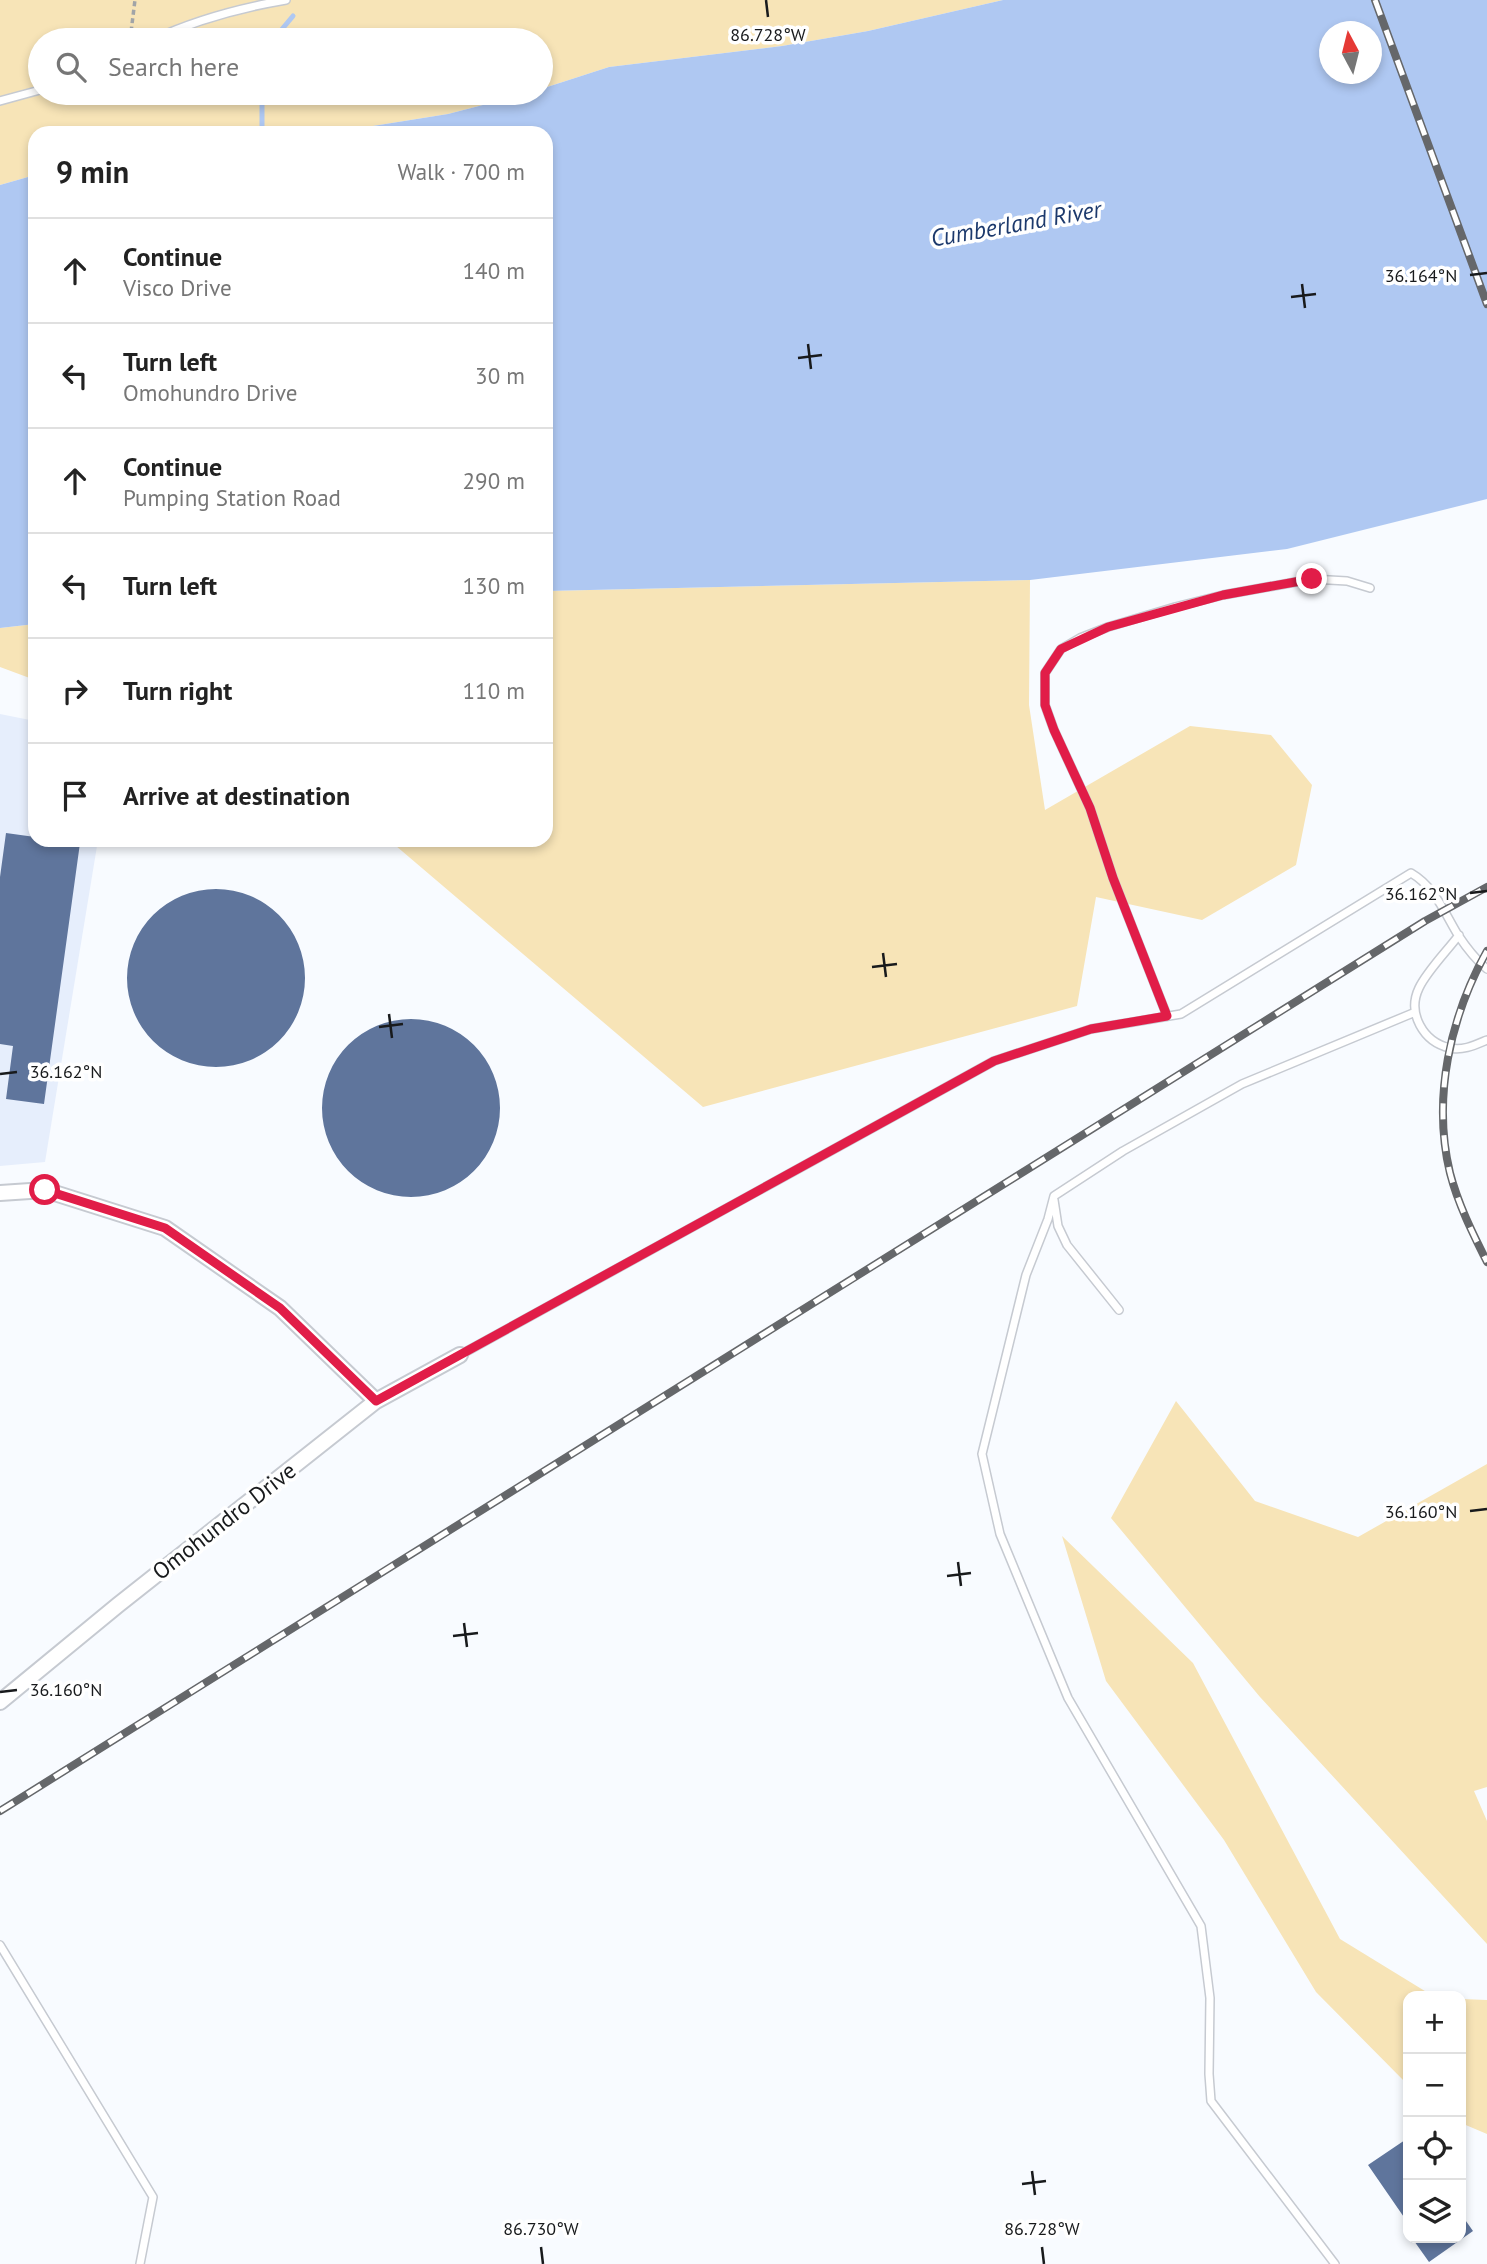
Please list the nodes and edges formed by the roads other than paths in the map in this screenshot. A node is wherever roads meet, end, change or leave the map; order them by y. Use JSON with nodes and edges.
{"nodes":[{"id":1,"x":286,"y":0,"type":"edge"},
{"id":2,"x":182,"y":28,"type":"edge"},
{"id":3,"x":28,"y":93,"type":"edge"},
{"id":4,"x":0,"y":101,"type":"edge"},
{"id":5,"x":1370,"y":588,"type":"dead end"},
{"id":6,"x":1459,"y":935,"type":"junction"},
{"id":7,"x":1487,"y":969,"type":"edge"},
{"id":8,"x":1413,"y":1013,"type":"junction"},
{"id":9,"x":1167,"y":1016,"type":"junction"},
{"id":10,"x":1487,"y":1040,"type":"edge"},
{"id":11,"x":0,"y":1193,"type":"edge"},
{"id":12,"x":1054,"y":1196,"type":"junction"},
{"id":13,"x":1119,"y":1310,"type":"dead end"},
{"id":14,"x":460,"y":1355,"type":"joint"},
{"id":15,"x":376,"y":1401,"type":"junction"},
{"id":16,"x":0,"y":1702,"type":"edge"},
{"id":17,"x":0,"y":1945,"type":"edge"},
{"id":18,"x":140,"y":2264,"type":"edge"},
{"id":19,"x":1335,"y":2264,"type":"edge"}],
"edges":[{"from":1,"to":2,"type":"lane"},
{"from":3,"to":4,"type":"lane"},
{"from":5,"to":9,"type":"lane"},
{"from":6,"to":7,"type":"lane"},
{"from":6,"to":8,"type":"lane"},
{"from":6,"to":9,"type":"lane"},
{"from":8,"to":10,"type":"lane"},
{"from":8,"to":12,"type":"lane"},
{"from":9,"to":14,"type":"lane"},
{"from":11,"to":15,"type":"street"},
{"from":12,"to":13,"type":"lane"},
{"from":12,"to":19,"type":"lane"},
{"from":14,"to":15,"type":"street","name":"Omohundro Drive"},
{"from":15,"to":16,"type":"street","name":"Omohundro Drive"},
{"from":17,"to":18,"type":"lane"}]}
